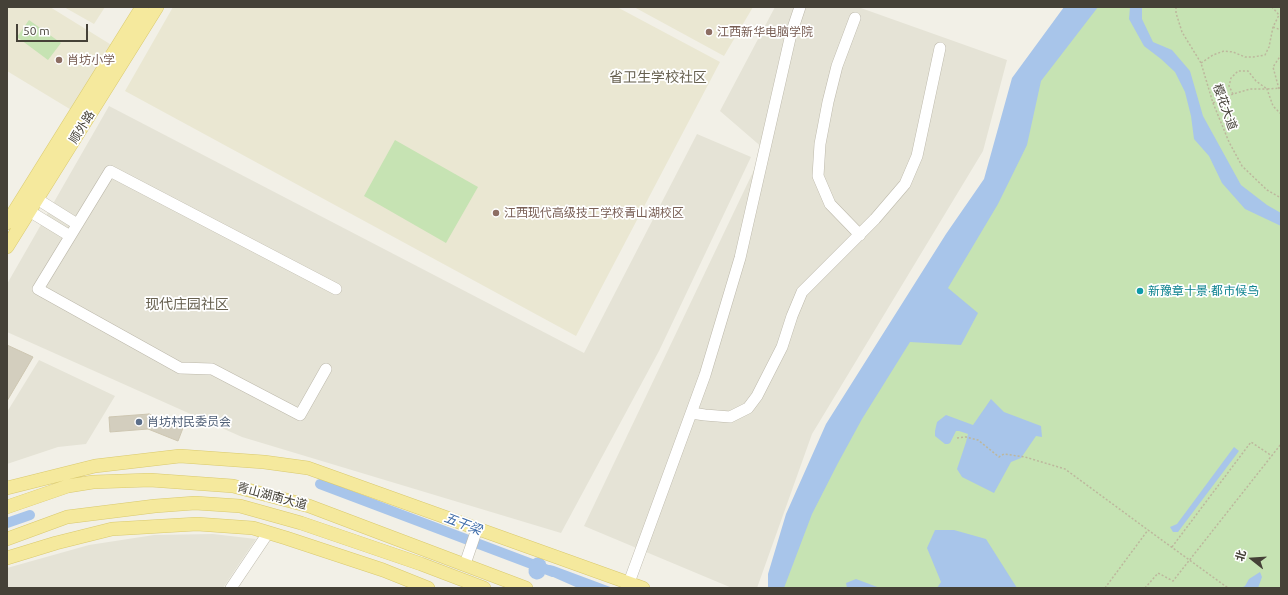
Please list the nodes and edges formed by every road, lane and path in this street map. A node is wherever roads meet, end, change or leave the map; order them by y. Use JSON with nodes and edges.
{"nodes":[{"id":1,"x":142,"y":7,"type":"edge"},
{"id":2,"x":157,"y":7,"type":"edge"},
{"id":3,"x":800,"y":7,"type":"edge"},
{"id":4,"x":1176,"y":7,"type":"edge"},
{"id":5,"x":1272,"y":7,"type":"edge"},
{"id":6,"x":1280,"y":15,"type":"edge"},
{"id":7,"x":855,"y":18,"type":"dead end"},
{"id":8,"x":1274,"y":27,"type":"junction"},
{"id":9,"x":1281,"y":30,"type":"edge"},
{"id":10,"x":940,"y":48,"type":"dead end"},
{"id":11,"x":1281,"y":55,"type":"edge"},
{"id":12,"x":1201,"y":63,"type":"junction"},
{"id":13,"x":1280,"y":88,"type":"edge"},
{"id":14,"x":1267,"y":90,"type":"junction"},
{"id":15,"x":1233,"y":94,"type":"junction"},
{"id":16,"x":1213,"y":104,"type":"junction"},
{"id":17,"x":1281,"y":114,"type":"edge"},
{"id":18,"x":1281,"y":198,"type":"edge"},
{"id":19,"x":36,"y":199,"type":"junction"},
{"id":20,"x":29,"y":211,"type":"junction"},
{"id":21,"x":11,"y":221,"type":"edge"},
{"id":22,"x":77,"y":224,"type":"junction"},
{"id":23,"x":860,"y":235,"type":"junction"},
{"id":24,"x":70,"y":236,"type":"junction"},
{"id":25,"x":7,"y":247,"type":"edge"},
{"id":26,"x":336,"y":289,"type":"dead end"},
{"id":27,"x":326,"y":369,"type":"dead end"},
{"id":28,"x":691,"y":413,"type":"junction"},
{"id":29,"x":957,"y":438,"type":"dead end"},
{"id":30,"x":1281,"y":444,"type":"edge"},
{"id":31,"x":1272,"y":456,"type":"junction"},
{"id":32,"x":88,"y":468,"type":"junction"},
{"id":33,"x":93,"y":482,"type":"junction"},
{"id":34,"x":7,"y":488,"type":"edge"},
{"id":35,"x":7,"y":507,"type":"edge"},
{"id":36,"x":476,"y":530,"type":"junction"},
{"id":37,"x":1148,"y":530,"type":"junction"},
{"id":38,"x":268,"y":533,"type":"junction"},
{"id":39,"x":7,"y":539,"type":"edge"},
{"id":40,"x":1172,"y":547,"type":"junction"},
{"id":41,"x":7,"y":558,"type":"edge"},
{"id":42,"x":466,"y":559,"type":"junction"},
{"id":43,"x":1189,"y":560,"type":"junction"},
{"id":44,"x":628,"y":586,"type":"edge"},
{"id":45,"x":231,"y":588,"type":"edge"},
{"id":46,"x":428,"y":588,"type":"edge"},
{"id":47,"x":484,"y":588,"type":"edge"},
{"id":48,"x":526,"y":588,"type":"edge"},
{"id":49,"x":643,"y":588,"type":"edge"},
{"id":50,"x":1105,"y":588,"type":"edge"},
{"id":51,"x":1145,"y":588,"type":"edge"},
{"id":52,"x":1228,"y":588,"type":"edge"}],
"edges":[{"from":1,"to":21,"type":"main road","name":"顺外路"},
{"from":2,"to":19,"type":"main road","name":"顺外路"},
{"from":3,"to":28,"type":"street"},
{"from":4,"to":12,"type":"path","name":"樱花大道"},
{"from":5,"to":6,"type":"path"},
{"from":6,"to":8,"type":"path"},
{"from":7,"to":23,"type":"street"},
{"from":8,"to":9,"type":"path"},
{"from":8,"to":12,"type":"path"},
{"from":10,"to":23,"type":"street"},
{"from":11,"to":13,"type":"path"},
{"from":12,"to":16,"type":"path","name":"樱花大道"},
{"from":13,"to":14,"type":"path"},
{"from":14,"to":15,"type":"path"},
{"from":14,"to":15,"type":"path"},
{"from":14,"to":17,"type":"path"},
{"from":15,"to":16,"type":"path"},
{"from":16,"to":18,"type":"path","name":"樱花大道"},
{"from":19,"to":20,"type":"main road","name":"顺外路"},
{"from":19,"to":22,"type":"street"},
{"from":20,"to":21,"type":"main road","name":"顺外路"},
{"from":20,"to":24,"type":"street"},
{"from":21,"to":25,"type":"main road","name":"顺外路"},
{"from":22,"to":24,"type":"street"},
{"from":22,"to":26,"type":"street"},
{"from":23,"to":28,"type":"street"},
{"from":24,"to":27,"type":"street"},
{"from":28,"to":44,"type":"street"},
{"from":29,"to":37,"type":"path"},
{"from":30,"to":31,"type":"path"},
{"from":31,"to":40,"type":"path"},
{"from":31,"to":43,"type":"path"},
{"from":32,"to":33,"type":"street"},
{"from":32,"to":34,"type":"main road"},
{"from":32,"to":36,"type":"main road"},
{"from":33,"to":35,"type":"main road","name":"青山湖南大道"},
{"from":33,"to":42,"type":"main road","name":"青山湖南大道"},
{"from":36,"to":42,"type":"street"},
{"from":36,"to":44,"type":"main road"},
{"from":37,"to":40,"type":"path"},
{"from":37,"to":50,"type":"path"},
{"from":38,"to":41,"type":"main road"},
{"from":38,"to":45,"type":"street"},
{"from":38,"to":46,"type":"main road"},
{"from":39,"to":47,"type":"main road","name":"青山湖南大道"},
{"from":40,"to":43,"type":"path"},
{"from":42,"to":48,"type":"main road","name":"青山湖南大道"},
{"from":43,"to":51,"type":"path"},
{"from":43,"to":52,"type":"path"},
{"from":44,"to":49,"type":"main road"}]}
